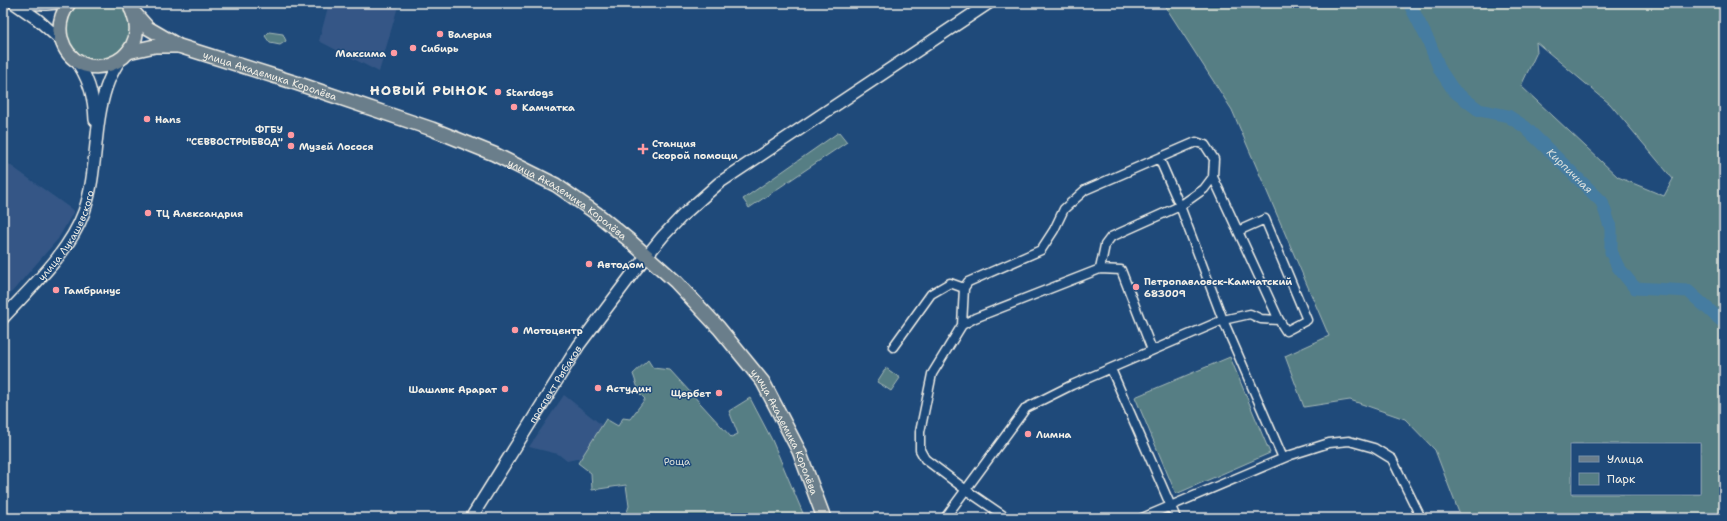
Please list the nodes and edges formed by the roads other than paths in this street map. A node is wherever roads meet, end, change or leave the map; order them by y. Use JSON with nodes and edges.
{"nodes":[{"id":1,"x":14,"y":3,"type":"edge"},
{"id":2,"x":20,"y":3,"type":"edge"},
{"id":3,"x":57,"y":3,"type":"edge"},
{"id":4,"x":69,"y":3,"type":"edge"},
{"id":5,"x":989,"y":3,"type":"edge"},
{"id":6,"x":129,"y":5,"type":"edge"},
{"id":7,"x":63,"y":42,"type":"junction"},
{"id":8,"x":180,"y":46,"type":"junction"},
{"id":9,"x":124,"y":56,"type":"junction"},
{"id":10,"x":74,"y":58,"type":"junction"},
{"id":11,"x":97,"y":137,"type":"junction"},
{"id":12,"x":1159,"y":158,"type":"junction"},
{"id":13,"x":1213,"y":177,"type":"junction"},
{"id":14,"x":1180,"y":206,"type":"junction"},
{"id":15,"x":1238,"y":231,"type":"junction"},
{"id":16,"x":647,"y":256,"type":"junction"},
{"id":17,"x":1100,"y":269,"type":"junction"},
{"id":18,"x":964,"y":288,"type":"junction"},
{"id":19,"x":3,"y":318,"type":"edge"},
{"id":20,"x":1223,"y":320,"type":"junction"},
{"id":21,"x":1279,"y":320,"type":"junction"},
{"id":22,"x":962,"y":325,"type":"junction"},
{"id":23,"x":893,"y":347,"type":"dead end"},
{"id":24,"x":1152,"y":350,"type":"junction"},
{"id":25,"x":1111,"y":369,"type":"junction"},
{"id":26,"x":1283,"y":458,"type":"junction"},
{"id":27,"x":966,"y":490,"type":"junction"},
{"id":28,"x":1171,"y":506,"type":"junction"},
{"id":29,"x":471,"y":518,"type":"edge"},
{"id":30,"x":824,"y":518,"type":"edge"},
{"id":31,"x":945,"y":518,"type":"edge"},
{"id":32,"x":1007,"y":518,"type":"edge"},
{"id":33,"x":1142,"y":518,"type":"edge"},
{"id":34,"x":1176,"y":518,"type":"edge"},
{"id":35,"x":1421,"y":518,"type":"edge"}],
"edges":[{"from":1,"to":7,"type":"main road"},
{"from":2,"to":3,"type":"main road"},
{"from":4,"to":7,"type":"main road"},
{"from":5,"to":16,"type":"main road","name":"проспект Рыбаков"},
{"from":6,"to":8,"type":"main road","name":"улица Академика Королёва"},
{"from":6,"to":9,"type":"main road"},
{"from":7,"to":10,"type":"main road"},
{"from":8,"to":9,"type":"main road","name":"улица Академика Королёва"},
{"from":8,"to":16,"type":"main road","name":"улица Академика Королёва"},
{"from":9,"to":10,"type":"main road","name":"улица Академика Королёва"},
{"from":9,"to":11,"type":"main road","name":"улица Лукашевского"},
{"from":10,"to":11,"type":"main road","name":"улица Лукашевского"},
{"from":11,"to":19,"type":"main road","name":"улица Лукашевского"},
{"from":12,"to":13,"type":"street"},
{"from":12,"to":14,"type":"street"},
{"from":12,"to":18,"type":"street"},
{"from":13,"to":14,"type":"street"},
{"from":13,"to":15,"type":"street"},
{"from":14,"to":17,"type":"street"},
{"from":14,"to":20,"type":"street"},
{"from":15,"to":21,"type":"street"},
{"from":15,"to":21,"type":"street"},
{"from":16,"to":29,"type":"main road","name":"проспект Рыбаков"},
{"from":16,"to":30,"type":"main road","name":"улица Академика Королёва"},
{"from":17,"to":22,"type":"street"},
{"from":17,"to":24,"type":"street"},
{"from":18,"to":22,"type":"street"},
{"from":18,"to":23,"type":"street"},
{"from":20,"to":21,"type":"street"},
{"from":20,"to":24,"type":"street"},
{"from":20,"to":26,"type":"street"},
{"from":22,"to":27,"type":"street"},
{"from":24,"to":25,"type":"street"},
{"from":25,"to":27,"type":"street"},
{"from":25,"to":28,"type":"street"},
{"from":26,"to":28,"type":"street"},
{"from":26,"to":35,"type":"street"},
{"from":27,"to":31,"type":"street"},
{"from":27,"to":32,"type":"street"},
{"from":28,"to":33,"type":"street"},
{"from":28,"to":34,"type":"street"}]}
